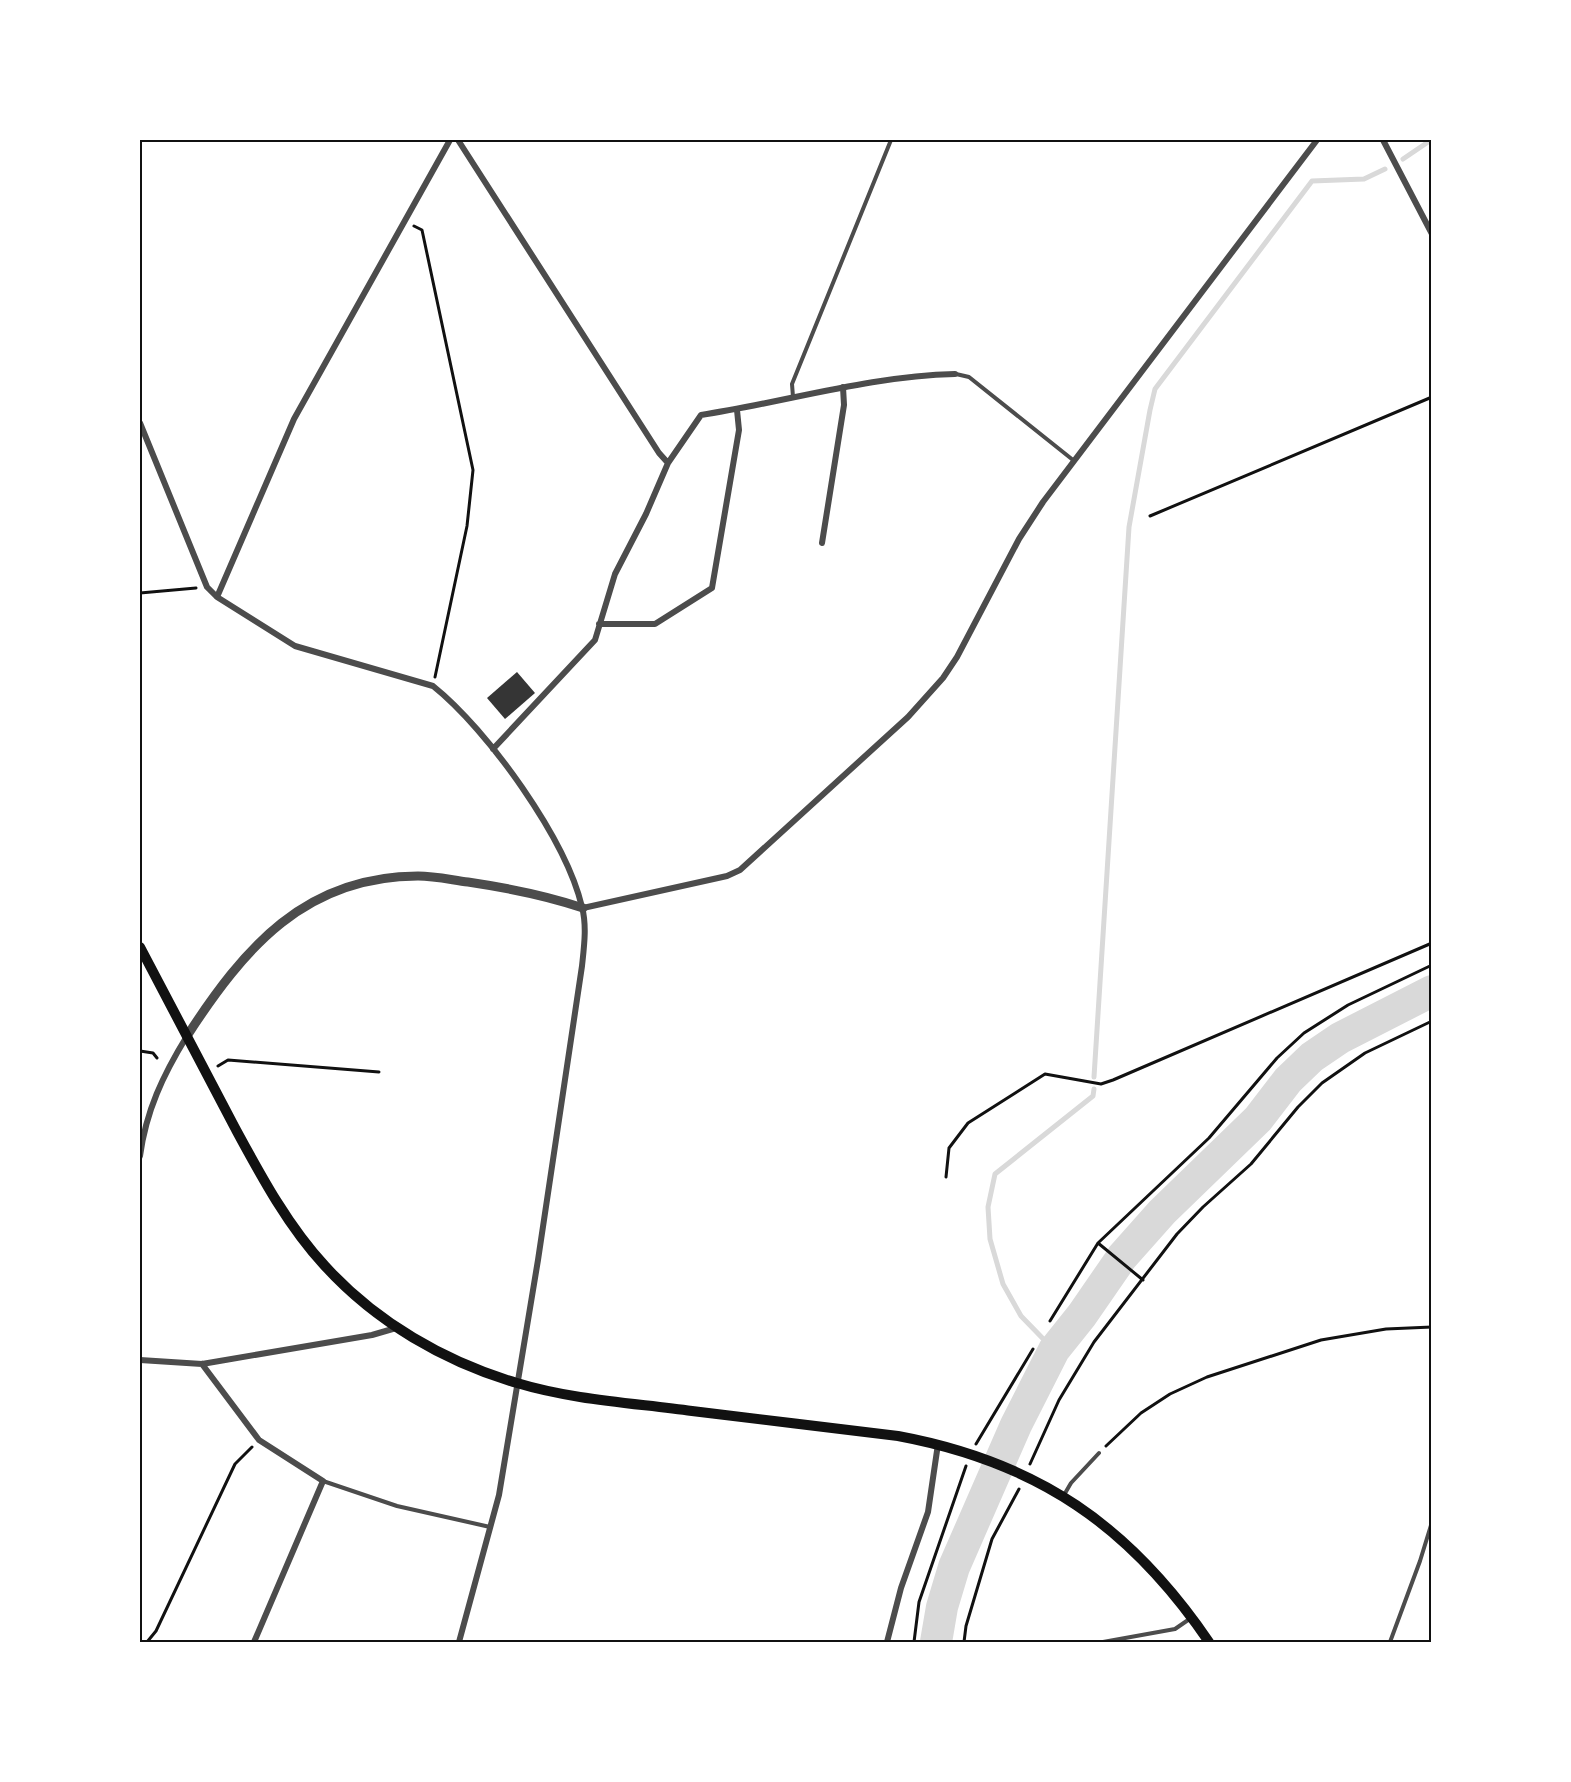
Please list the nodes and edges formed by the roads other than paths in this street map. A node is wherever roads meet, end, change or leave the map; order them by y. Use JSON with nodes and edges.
{"nodes":[{"id":1,"x":450,"y":140,"type":"edge"},
{"id":2,"x":458,"y":140,"type":"edge"},
{"id":3,"x":891,"y":140,"type":"edge"},
{"id":4,"x":1317,"y":140,"type":"edge"},
{"id":5,"x":1383,"y":140,"type":"edge"},
{"id":6,"x":1431,"y":234,"type":"edge"},
{"id":7,"x":955,"y":374,"type":"joint"},
{"id":8,"x":843,"y":387,"type":"junction"},
{"id":9,"x":793,"y":397,"type":"junction"},
{"id":10,"x":736,"y":410,"type":"junction"},
{"id":11,"x":140,"y":423,"type":"edge"},
{"id":12,"x":1073,"y":460,"type":"junction"},
{"id":13,"x":668,"y":463,"type":"junction"},
{"id":14,"x":822,"y":543,"type":"dead end"},
{"id":15,"x":217,"y":597,"type":"junction"},
{"id":16,"x":599,"y":624,"type":"junction"},
{"id":17,"x":493,"y":749,"type":"junction"},
{"id":18,"x":583,"y":908,"type":"junction"},
{"id":19,"x":140,"y":946,"type":"edge"},
{"id":20,"x":188,"y":1036,"type":"junction"},
{"id":21,"x":140,"y":1156,"type":"edge"},
{"id":22,"x":396,"y":1328,"type":"junction"},
{"id":23,"x":140,"y":1360,"type":"edge"},
{"id":24,"x":202,"y":1364,"type":"junction"},
{"id":25,"x":518,"y":1383,"type":"junction"},
{"id":26,"x":938,"y":1444,"type":"junction"},
{"id":27,"x":1098,"y":1453,"type":"road end"},
{"id":28,"x":323,"y":1481,"type":"junction"},
{"id":29,"x":1063,"y":1496,"type":"junction"},
{"id":30,"x":1431,"y":1522,"type":"edge"},
{"id":31,"x":490,"y":1527,"type":"junction"},
{"id":32,"x":1191,"y":1618,"type":"junction"},
{"id":33,"x":255,"y":1642,"type":"edge"},
{"id":34,"x":459,"y":1642,"type":"edge"},
{"id":35,"x":887,"y":1642,"type":"edge"},
{"id":36,"x":1103,"y":1642,"type":"edge"},
{"id":37,"x":1209,"y":1642,"type":"edge"},
{"id":38,"x":1390,"y":1642,"type":"edge"}],
"edges":[{"from":1,"to":15,"type":"street"},
{"from":2,"to":13,"type":"street"},
{"from":3,"to":9,"type":"lane"},
{"from":4,"to":12,"type":"street"},
{"from":5,"to":6,"type":"street"},
{"from":7,"to":8,"type":"street"},
{"from":7,"to":12,"type":"lane"},
{"from":8,"to":9,"type":"street"},
{"from":8,"to":14,"type":"street"},
{"from":9,"to":10,"type":"street"},
{"from":10,"to":13,"type":"street"},
{"from":10,"to":16,"type":"street"},
{"from":11,"to":15,"type":"street"},
{"from":12,"to":18,"type":"street"},
{"from":13,"to":16,"type":"street"},
{"from":15,"to":17,"type":"street"},
{"from":16,"to":17,"type":"street"},
{"from":17,"to":18,"type":"street"},
{"from":18,"to":20,"type":"street"},
{"from":18,"to":25,"type":"street"},
{"from":19,"to":20,"type":"main road"},
{"from":20,"to":21,"type":"street"},
{"from":20,"to":22,"type":"main road"},
{"from":22,"to":24,"type":"street"},
{"from":22,"to":25,"type":"main road"},
{"from":23,"to":24,"type":"street"},
{"from":24,"to":28,"type":"street"},
{"from":25,"to":26,"type":"main road"},
{"from":25,"to":31,"type":"street"},
{"from":26,"to":29,"type":"main road"},
{"from":26,"to":35,"type":"street"},
{"from":27,"to":29,"type":"lane"},
{"from":28,"to":31,"type":"lane"},
{"from":28,"to":33,"type":"street"},
{"from":29,"to":32,"type":"main road"},
{"from":30,"to":38,"type":"lane"},
{"from":31,"to":34,"type":"street"},
{"from":32,"to":36,"type":"lane"},
{"from":32,"to":37,"type":"main road"}]}
